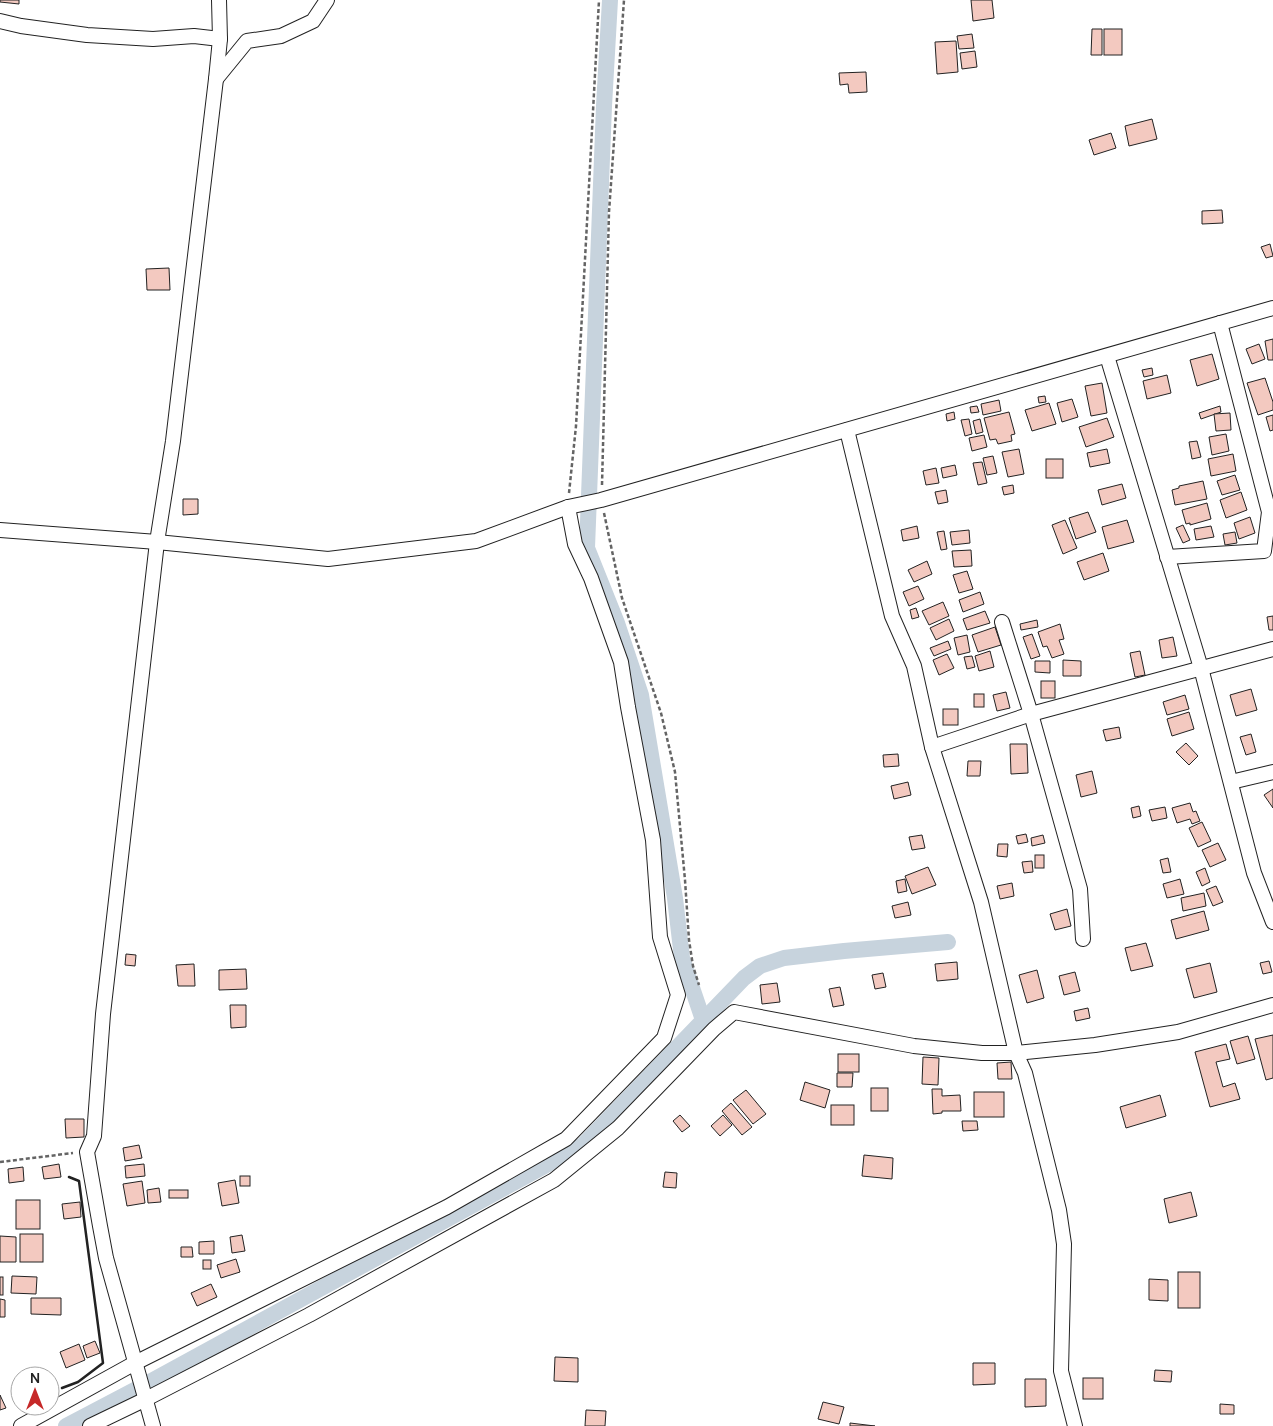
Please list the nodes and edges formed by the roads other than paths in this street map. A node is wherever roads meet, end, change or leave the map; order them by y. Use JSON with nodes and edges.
{"nodes":[{"id":1,"x":220,"y":0,"type":"edge"},
{"id":2,"x":327,"y":0,"type":"edge"},
{"id":3,"x":0,"y":21,"type":"edge"},
{"id":4,"x":220,"y":39,"type":"junction"},
{"id":5,"x":216,"y":79,"type":"junction"},
{"id":6,"x":1273,"y":308,"type":"edge"},
{"id":7,"x":1220,"y":323,"type":"junction"},
{"id":8,"x":1107,"y":356,"type":"junction"},
{"id":9,"x":847,"y":430,"type":"junction"},
{"id":10,"x":568,"y":507,"type":"junction"},
{"id":11,"x":0,"y":530,"type":"edge"},
{"id":12,"x":157,"y":542,"type":"junction"},
{"id":13,"x":1167,"y":557,"type":"junction"},
{"id":14,"x":1002,"y":622,"type":"dead end"},
{"id":15,"x":1273,"y":649,"type":"edge"},
{"id":16,"x":1201,"y":668,"type":"junction"},
{"id":17,"x":1031,"y":714,"type":"junction"},
{"id":18,"x":932,"y":747,"type":"junction"},
{"id":19,"x":1273,"y":772,"type":"edge"},
{"id":20,"x":1231,"y":782,"type":"junction"},
{"id":21,"x":1273,"y":922,"type":"edge"},
{"id":22,"x":1083,"y":939,"type":"dead end"},
{"id":23,"x":1273,"y":1005,"type":"edge"},
{"id":24,"x":1016,"y":1053,"type":"junction"},
{"id":25,"x":136,"y":1366,"type":"junction"},
{"id":26,"x":145,"y":1396,"type":"junction"},
{"id":27,"x":21,"y":1426,"type":"edge"},
{"id":28,"x":90,"y":1426,"type":"edge"},
{"id":29,"x":153,"y":1426,"type":"edge"},
{"id":30,"x":1075,"y":1426,"type":"edge"}],
"edges":[{"from":1,"to":4,"type":"street"},
{"from":2,"to":5,"type":"street"},
{"from":3,"to":4,"type":"street"},
{"from":4,"to":5,"type":"street"},
{"from":5,"to":12,"type":"street"},
{"from":6,"to":7,"type":"street"},
{"from":7,"to":8,"type":"street"},
{"from":7,"to":13,"type":"street"},
{"from":8,"to":9,"type":"street"},
{"from":8,"to":13,"type":"street"},
{"from":9,"to":10,"type":"street"},
{"from":9,"to":18,"type":"street"},
{"from":10,"to":12,"type":"street"},
{"from":10,"to":25,"type":"street"},
{"from":11,"to":12,"type":"street"},
{"from":12,"to":25,"type":"street"},
{"from":13,"to":16,"type":"street"},
{"from":14,"to":17,"type":"street"},
{"from":15,"to":16,"type":"street"},
{"from":16,"to":17,"type":"street"},
{"from":16,"to":20,"type":"street"},
{"from":17,"to":18,"type":"street"},
{"from":17,"to":22,"type":"street"},
{"from":18,"to":24,"type":"street"},
{"from":19,"to":20,"type":"street"},
{"from":20,"to":21,"type":"street"},
{"from":23,"to":24,"type":"street"},
{"from":24,"to":26,"type":"street"},
{"from":24,"to":30,"type":"street"},
{"from":25,"to":26,"type":"street"},
{"from":25,"to":27,"type":"street"},
{"from":26,"to":28,"type":"street"},
{"from":26,"to":29,"type":"street"}]}
